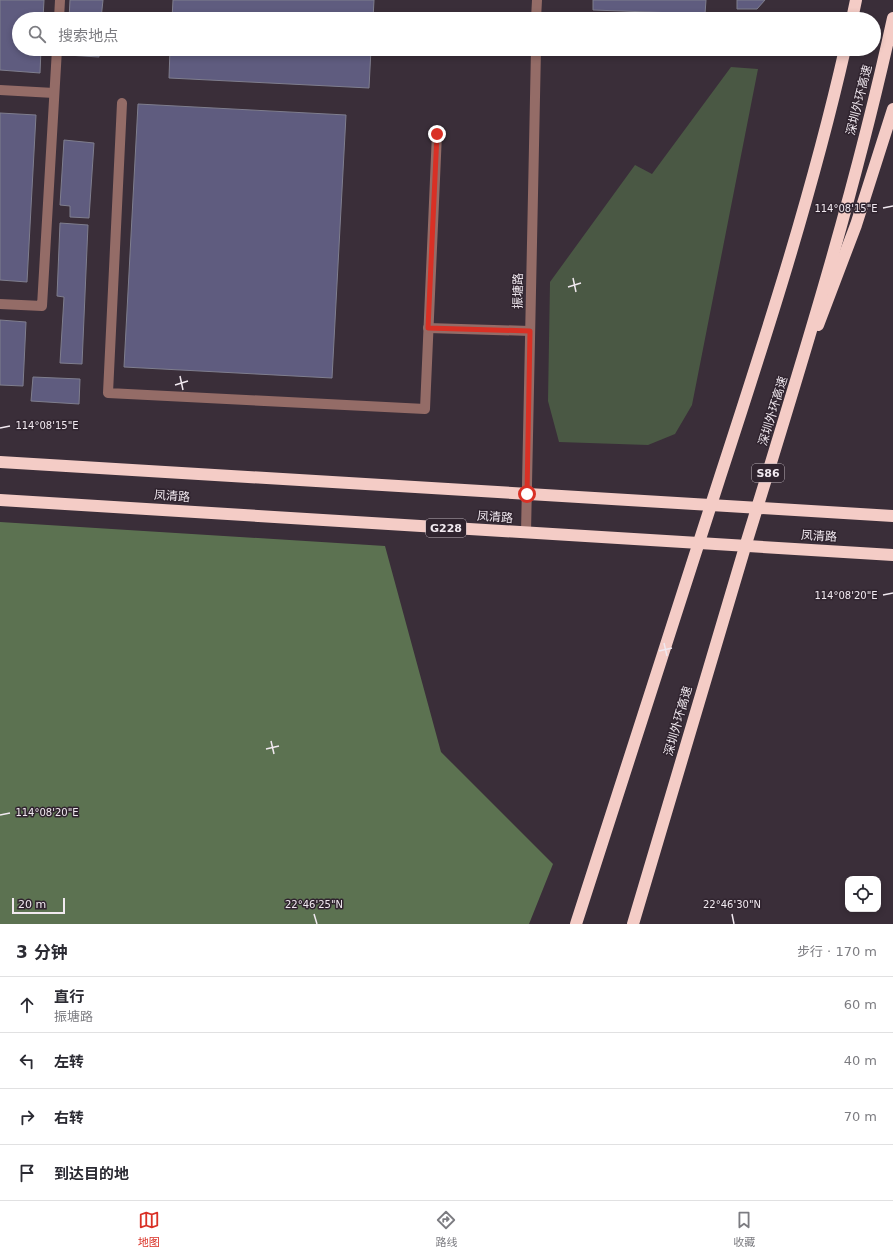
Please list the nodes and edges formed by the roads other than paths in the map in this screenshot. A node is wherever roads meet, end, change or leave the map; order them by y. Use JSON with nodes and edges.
{"nodes":[{"id":1,"x":60,"y":0,"type":"edge"},
{"id":2,"x":537,"y":0,"type":"edge"},
{"id":3,"x":850,"y":0,"type":"edge"},
{"id":4,"x":856,"y":0,"type":"edge"},
{"id":5,"x":59,"y":12,"type":"edge"},
{"id":6,"x":536,"y":12,"type":"edge"},
{"id":7,"x":849,"y":12,"type":"edge"},
{"id":8,"x":853,"y":12,"type":"edge"},
{"id":9,"x":893,"y":18,"type":"edge"},
{"id":10,"x":57,"y":56,"type":"edge"},
{"id":11,"x":536,"y":56,"type":"edge"},
{"id":12,"x":843,"y":56,"type":"edge"},
{"id":13,"x":0,"y":90,"type":"edge"},
{"id":14,"x":54,"y":93,"type":"junction"},
{"id":15,"x":122,"y":103,"type":"dead end"},
{"id":16,"x":893,"y":109,"type":"edge"},
{"id":17,"x":437,"y":134,"type":"dead end"},
{"id":18,"x":0,"y":304,"type":"edge"},
{"id":19,"x":428,"y":328,"type":"junction"},
{"id":20,"x":530,"y":331,"type":"junction"},
{"id":21,"x":799,"y":373,"type":"junction"},
{"id":22,"x":0,"y":462,"type":"edge"},
{"id":23,"x":527,"y":494,"type":"junction"},
{"id":24,"x":0,"y":500,"type":"edge"},
{"id":25,"x":893,"y":516,"type":"edge"},
{"id":26,"x":526,"y":532,"type":"junction"},
{"id":27,"x":893,"y":554,"type":"edge"},
{"id":28,"x":576,"y":924,"type":"edge"},
{"id":29,"x":633,"y":924,"type":"edge"}],
"edges":[{"from":1,"to":5,"type":"street"},
{"from":2,"to":6,"type":"street"},
{"from":3,"to":7,"type":"highway"},
{"from":4,"to":8,"type":"highway"},
{"from":9,"to":21,"type":"highway","name":"深圳外环高速","number":"S86","bridge":true},
{"from":10,"to":14,"type":"street"},
{"from":11,"to":20,"type":"street","name":"振塘路"},
{"from":12,"to":28,"type":"highway","name":"深圳外环高速","bridge":true},
{"from":13,"to":14,"type":"street"},
{"from":14,"to":18,"type":"street"},
{"from":15,"to":19,"type":"street"},
{"from":16,"to":21,"type":"highway","bridge":true},
{"from":17,"to":19,"type":"street"},
{"from":19,"to":20,"type":"street"},
{"from":20,"to":23,"type":"street","name":"振塘路"},
{"from":21,"to":29,"type":"highway","name":"深圳外环高速","number":"S86","bridge":true},
{"from":22,"to":23,"type":"highway","name":"凤清路"},
{"from":23,"to":25,"type":"highway","name":"凤清路"},
{"from":23,"to":26,"type":"street","name":"振塘路"},
{"from":24,"to":26,"type":"highway","name":"凤清路","number":"G228"},
{"from":26,"to":27,"type":"highway","name":"凤清路","number":"G228"}]}
